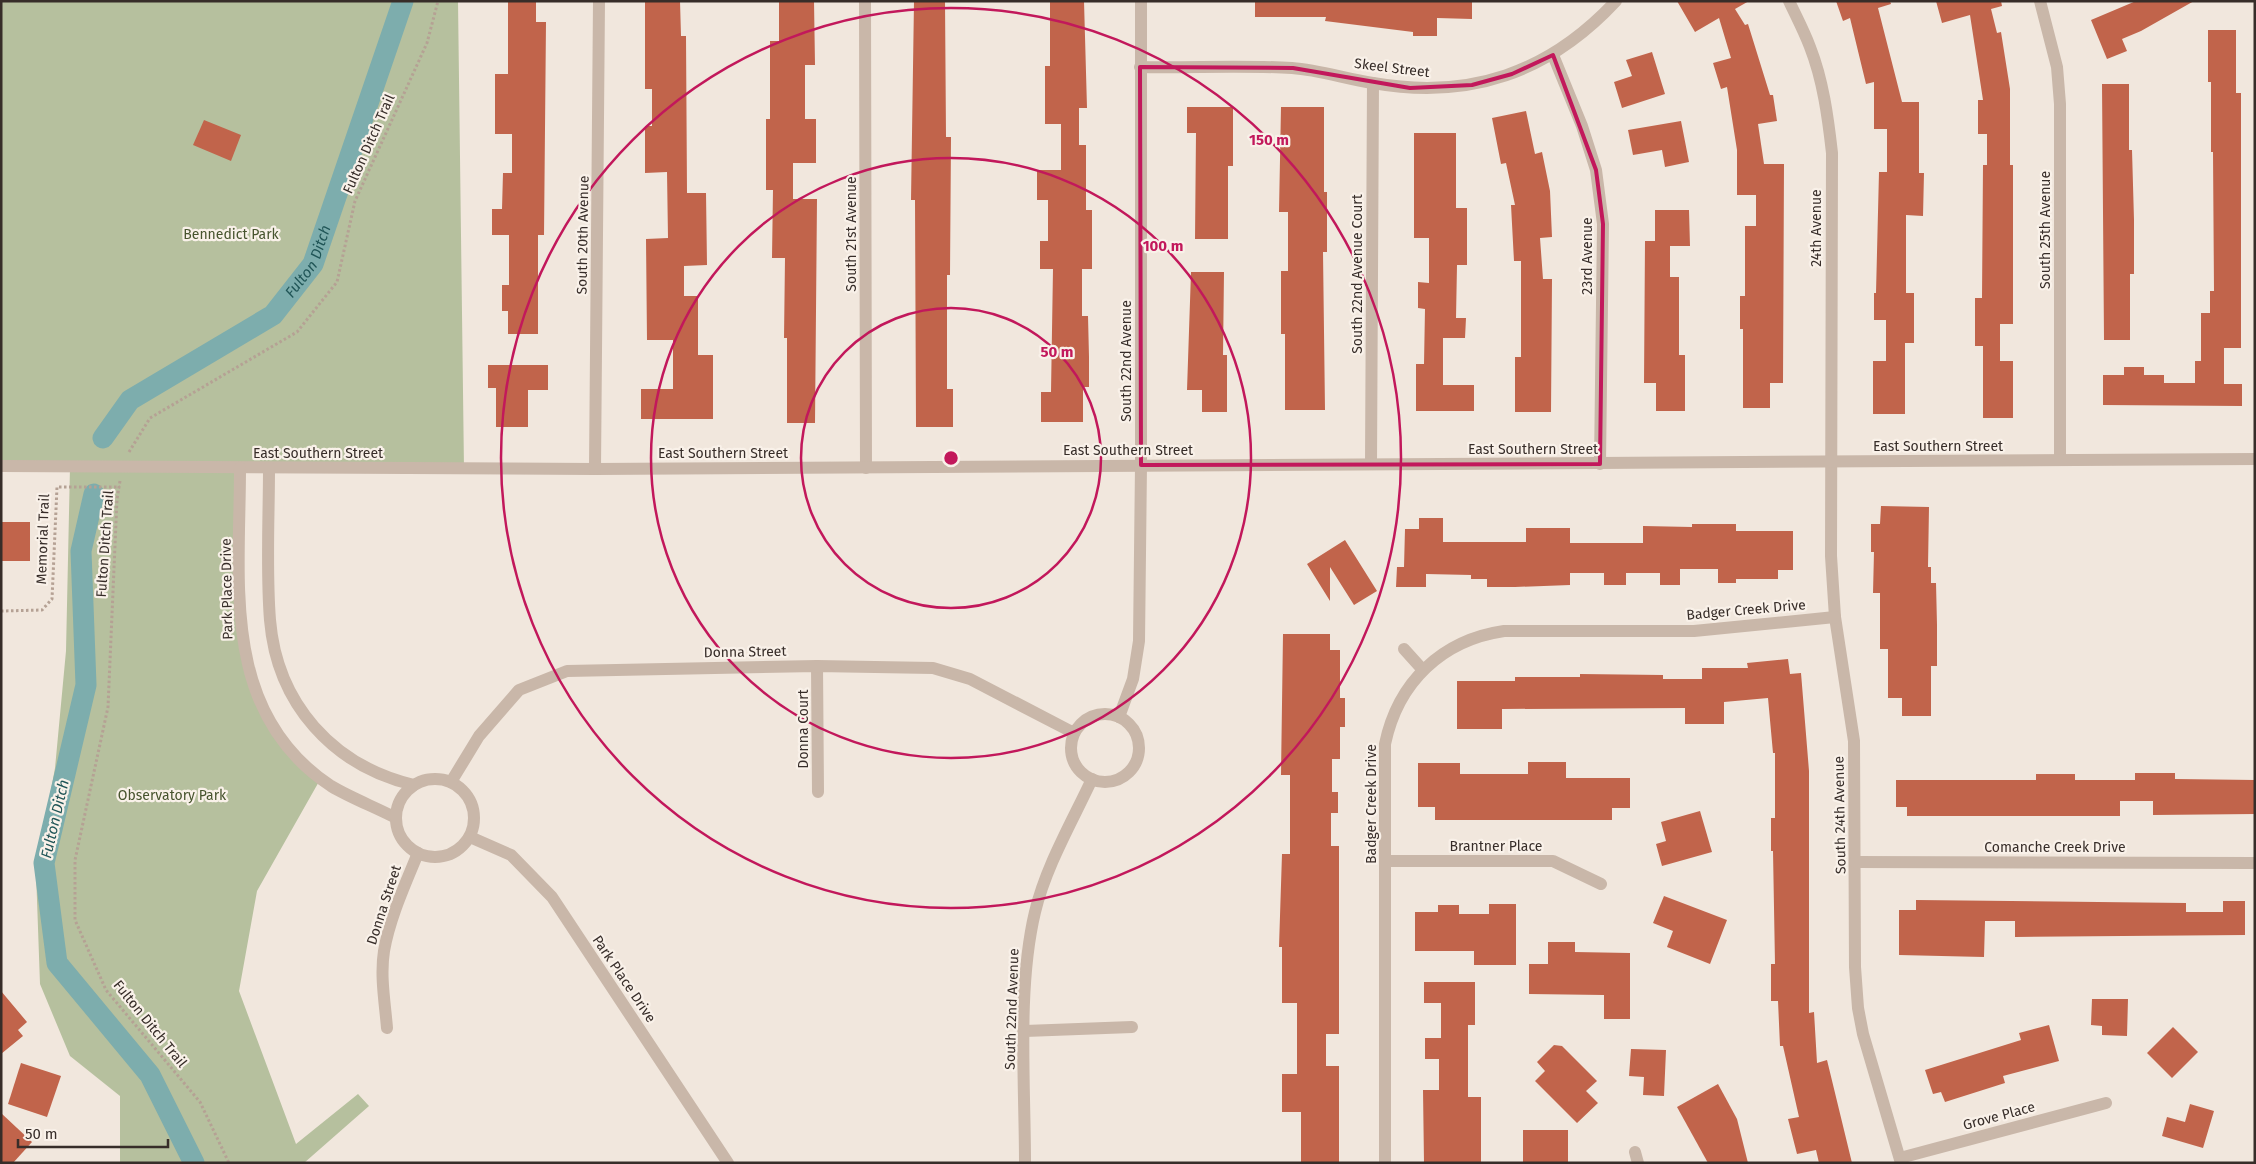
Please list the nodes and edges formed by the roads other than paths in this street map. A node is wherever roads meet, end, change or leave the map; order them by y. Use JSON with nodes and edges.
{"nodes":[{"id":1,"x":599,"y":1,"type":"edge"},
{"id":2,"x":865,"y":1,"type":"edge"},
{"id":3,"x":1141,"y":1,"type":"edge"},
{"id":4,"x":1616,"y":1,"type":"edge"},
{"id":5,"x":1789,"y":1,"type":"edge"},
{"id":6,"x":2040,"y":1,"type":"edge"},
{"id":7,"x":1553,"y":55,"type":"junction"},
{"id":8,"x":1140,"y":67,"type":"junction"},
{"id":9,"x":1373,"y":83,"type":"junction"},
{"id":10,"x":2255,"y":459,"type":"edge"},
{"id":11,"x":2060,"y":460,"type":"junction"},
{"id":12,"x":1831,"y":462,"type":"junction"},
{"id":13,"x":1371,"y":464,"type":"junction"},
{"id":14,"x":1600,"y":464,"type":"junction"},
{"id":15,"x":1142,"y":465,"type":"junction"},
{"id":16,"x":1,"y":466,"type":"edge"},
{"id":17,"x":240,"y":468,"type":"junction"},
{"id":18,"x":269,"y":468,"type":"junction"},
{"id":19,"x":866,"y":468,"type":"junction"},
{"id":20,"x":595,"y":469,"type":"junction"},
{"id":21,"x":1835,"y":617,"type":"junction"},
{"id":22,"x":1404,"y":649,"type":"dead end"},
{"id":23,"x":817,"y":666,"type":"junction"},
{"id":24,"x":1422,"y":669,"type":"junction"},
{"id":25,"x":1119,"y":717,"type":"junction"},
{"id":26,"x":1074,"y":733,"type":"junction"},
{"id":27,"x":1092,"y":779,"type":"junction"},
{"id":28,"x":451,"y":782,"type":"junction"},
{"id":29,"x":414,"y":785,"type":"junction"},
{"id":30,"x":818,"y":792,"type":"dead end"},
{"id":31,"x":396,"y":818,"type":"junction"},
{"id":32,"x":470,"y":837,"type":"junction"},
{"id":33,"x":418,"y":853,"type":"junction"},
{"id":34,"x":1386,"y":861,"type":"junction"},
{"id":35,"x":1855,"y":862,"type":"junction"},
{"id":36,"x":2255,"y":863,"type":"edge"},
{"id":37,"x":1601,"y":884,"type":"dead end"},
{"id":38,"x":1132,"y":1027,"type":"dead end"},
{"id":39,"x":387,"y":1028,"type":"dead end"},
{"id":40,"x":1025,"y":1031,"type":"junction"},
{"id":41,"x":2106,"y":1103,"type":"dead end"},
{"id":42,"x":1901,"y":1160,"type":"edge"},
{"id":43,"x":728,"y":1163,"type":"edge"},
{"id":44,"x":1026,"y":1163,"type":"edge"},
{"id":45,"x":1385,"y":1163,"type":"edge"}],
"edges":[{"from":1,"to":20,"type":"street","name":"South 20th Avenue"},
{"from":2,"to":19,"type":"street","name":"South 21st Avenue"},
{"from":3,"to":8,"type":"street","name":"South 22nd Avenue"},
{"from":4,"to":7,"type":"street","name":"Skeel Street"},
{"from":5,"to":12,"type":"street","name":"24th Avenue"},
{"from":6,"to":11,"type":"street","name":"South 25th Avenue"},
{"from":7,"to":9,"type":"street","name":"Skeel Street"},
{"from":7,"to":14,"type":"street","name":"23rd Avenue"},
{"from":8,"to":9,"type":"street","name":"Skeel Street"},
{"from":8,"to":15,"type":"street","name":"South 22nd Avenue"},
{"from":9,"to":13,"type":"street","name":"South 22nd Avenue Court"},
{"from":10,"to":11,"type":"street","name":"East Southern Street"},
{"from":11,"to":12,"type":"street","name":"East Southern Street"},
{"from":12,"to":14,"type":"street","name":"East Southern Street"},
{"from":12,"to":21,"type":"street","name":"South 24th Avenue"},
{"from":13,"to":14,"type":"street","name":"East Southern Street"},
{"from":13,"to":15,"type":"street","name":"East Southern Street"},
{"from":15,"to":19,"type":"street","name":"East Southern Street"},
{"from":15,"to":25,"type":"street","name":"South 22nd Avenue"},
{"from":16,"to":17,"type":"street","name":"East Southern Street"},
{"from":17,"to":18,"type":"street","name":"East Southern Street"},
{"from":17,"to":31,"type":"street","name":"Park Place Drive"},
{"from":18,"to":20,"type":"street","name":"East Southern Street"},
{"from":18,"to":29,"type":"street"},
{"from":19,"to":20,"type":"street","name":"East Southern Street"},
{"from":21,"to":24,"type":"street","name":"Badger Creek Drive"},
{"from":21,"to":35,"type":"street","name":"South 24th Avenue"},
{"from":22,"to":24,"type":"street"},
{"from":23,"to":26,"type":"street","name":"Donna Street"},
{"from":23,"to":28,"type":"street","name":"Donna Street"},
{"from":23,"to":30,"type":"street","name":"Donna Court"},
{"from":24,"to":34,"type":"street","name":"Badger Creek Drive"},
{"from":25,"to":26,"type":"street"},
{"from":25,"to":27,"type":"street"},
{"from":26,"to":27,"type":"street"},
{"from":27,"to":40,"type":"street","name":"South 22nd Avenue"},
{"from":28,"to":29,"type":"street"},
{"from":28,"to":32,"type":"street"},
{"from":29,"to":31,"type":"street"},
{"from":31,"to":33,"type":"street"},
{"from":32,"to":33,"type":"street"},
{"from":32,"to":43,"type":"street","name":"Park Place Drive"},
{"from":33,"to":39,"type":"street","name":"Donna Street"},
{"from":34,"to":37,"type":"street","name":"Brantner Place"},
{"from":34,"to":45,"type":"street","name":"Badger Creek Drive"},
{"from":35,"to":36,"type":"street","name":"Comanche Creek Drive"},
{"from":35,"to":42,"type":"street","name":"South 24th Avenue"},
{"from":38,"to":40,"type":"street"},
{"from":40,"to":44,"type":"street","name":"South 22nd Avenue"},
{"from":41,"to":42,"type":"street","name":"Grove Place"}]}
